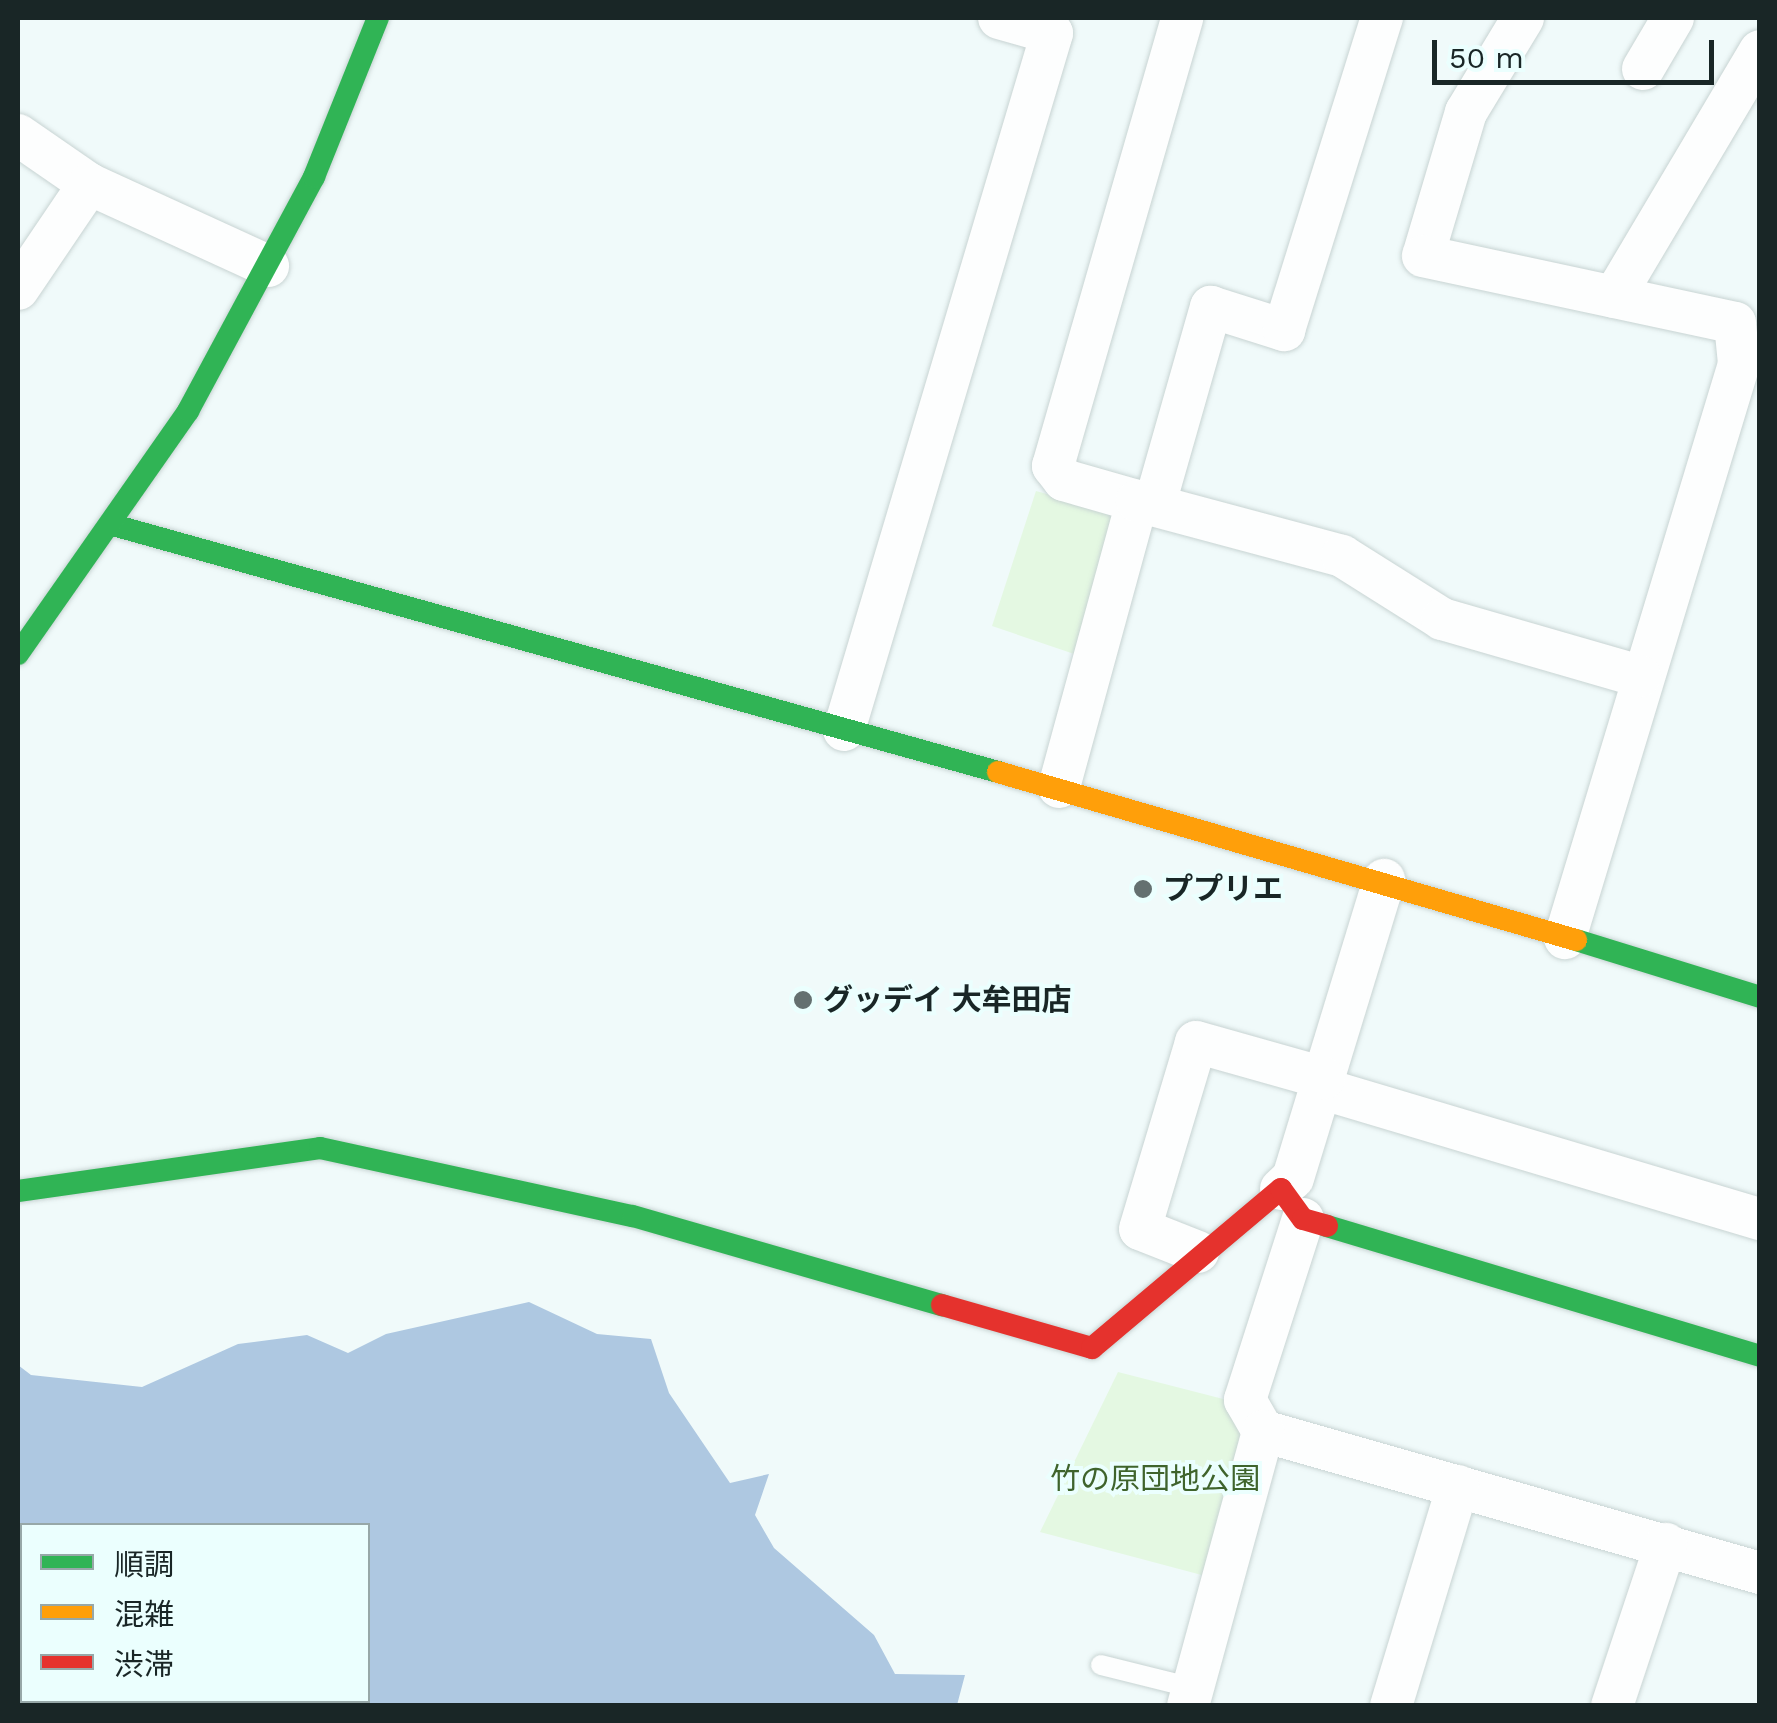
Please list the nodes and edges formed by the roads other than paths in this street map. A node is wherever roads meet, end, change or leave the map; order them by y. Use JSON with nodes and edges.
{"nodes":[{"id":1,"x":378,"y":18,"type":"edge"},
{"id":2,"x":999,"y":18,"type":"edge"},
{"id":3,"x":1182,"y":18,"type":"edge"},
{"id":4,"x":1382,"y":18,"type":"edge"},
{"id":5,"x":1522,"y":18,"type":"edge"},
{"id":6,"x":1673,"y":18,"type":"edge"},
{"id":7,"x":1760,"y":51,"type":"edge"},
{"id":8,"x":1643,"y":69,"type":"dead end"},
{"id":9,"x":18,"y":135,"type":"edge"},
{"id":10,"x":89,"y":184,"type":"junction"},
{"id":11,"x":268,"y":266,"type":"junction"},
{"id":12,"x":18,"y":290,"type":"edge"},
{"id":13,"x":1614,"y":297,"type":"junction"},
{"id":14,"x":1749,"y":367,"type":"edge"},
{"id":15,"x":1146,"y":500,"type":"junction"},
{"id":16,"x":113,"y":526,"type":"junction"},
{"id":17,"x":18,"y":654,"type":"edge"},
{"id":18,"x":1640,"y":676,"type":"junction"},
{"id":19,"x":844,"y":730,"type":"junction"},
{"id":20,"x":1058,"y":788,"type":"junction"},
{"id":21,"x":1384,"y":880,"type":"junction"},
{"id":22,"x":1565,"y":938,"type":"junction"},
{"id":23,"x":1760,"y":997,"type":"edge"},
{"id":24,"x":1322,"y":1083,"type":"junction"},
{"id":25,"x":18,"y":1191,"type":"edge"},
{"id":26,"x":1292,"y":1204,"type":"junction"},
{"id":27,"x":1760,"y":1218,"type":"edge"},
{"id":28,"x":1198,"y":1252,"type":"junction"},
{"id":29,"x":1760,"y":1356,"type":"edge"},
{"id":30,"x":1262,"y":1431,"type":"junction"},
{"id":31,"x":1458,"y":1486,"type":"junction"},
{"id":32,"x":1666,"y":1544,"type":"junction"},
{"id":33,"x":1760,"y":1573,"type":"edge"},
{"id":34,"x":1101,"y":1664,"type":"dead end"},
{"id":35,"x":1190,"y":1697,"type":"edge"},
{"id":36,"x":1391,"y":1706,"type":"edge"},
{"id":37,"x":1612,"y":1706,"type":"edge"}],
"edges":[{"from":1,"to":11,"type":"street"},
{"from":2,"to":19,"type":"street"},
{"from":3,"to":15,"type":"street"},
{"from":4,"to":15,"type":"street"},
{"from":5,"to":13,"type":"street"},
{"from":6,"to":8,"type":"street"},
{"from":7,"to":13,"type":"street"},
{"from":9,"to":10,"type":"street"},
{"from":10,"to":11,"type":"street"},
{"from":10,"to":12,"type":"street"},
{"from":11,"to":16,"type":"street"},
{"from":13,"to":14,"type":"street"},
{"from":14,"to":18,"type":"street"},
{"from":15,"to":18,"type":"street"},
{"from":15,"to":20,"type":"street"},
{"from":16,"to":17,"type":"street"},
{"from":16,"to":19,"type":"street"},
{"from":18,"to":22,"type":"street"},
{"from":19,"to":20,"type":"street"},
{"from":20,"to":21,"type":"street"},
{"from":21,"to":22,"type":"street"},
{"from":21,"to":24,"type":"street"},
{"from":22,"to":23,"type":"street"},
{"from":24,"to":26,"type":"street"},
{"from":24,"to":27,"type":"street"},
{"from":24,"to":28,"type":"street"},
{"from":25,"to":28,"type":"street"},
{"from":26,"to":28,"type":"street"},
{"from":26,"to":29,"type":"street"},
{"from":26,"to":30,"type":"street"},
{"from":30,"to":31,"type":"street"},
{"from":30,"to":35,"type":"street"},
{"from":31,"to":32,"type":"street"},
{"from":31,"to":36,"type":"street"},
{"from":32,"to":33,"type":"street"},
{"from":32,"to":37,"type":"street"},
{"from":34,"to":35,"type":"lane"}]}
